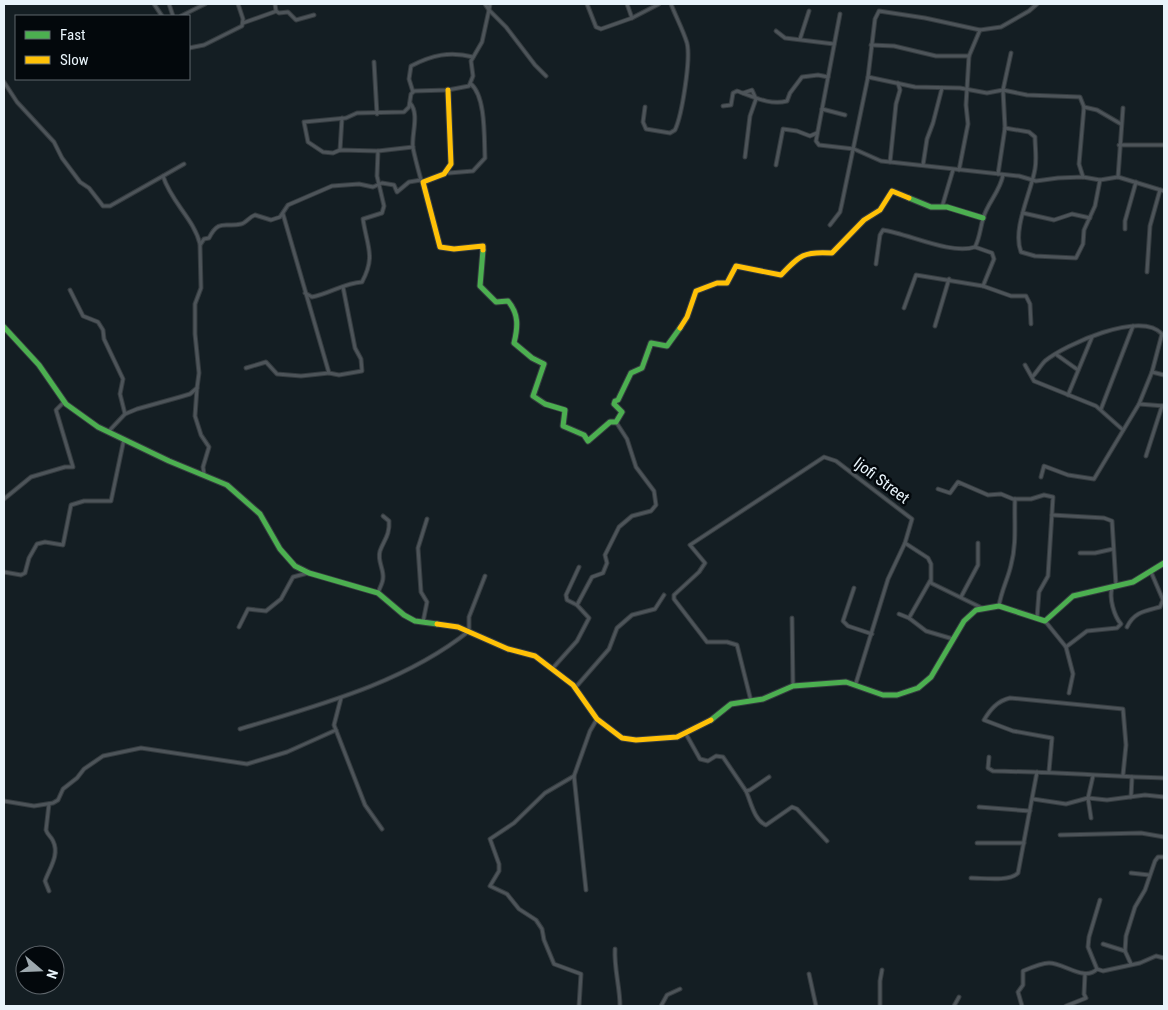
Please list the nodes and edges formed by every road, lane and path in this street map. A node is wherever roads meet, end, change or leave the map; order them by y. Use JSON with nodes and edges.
{"nodes":[{"id":1,"x":154,"y":4,"type":"edge"},
{"id":2,"x":205,"y":4,"type":"edge"},
{"id":3,"x":238,"y":4,"type":"edge"},
{"id":4,"x":275,"y":4,"type":"edge"},
{"id":5,"x":485,"y":4,"type":"edge"},
{"id":6,"x":490,"y":4,"type":"edge"},
{"id":7,"x":586,"y":4,"type":"edge"},
{"id":8,"x":627,"y":4,"type":"edge"},
{"id":9,"x":659,"y":4,"type":"edge"},
{"id":10,"x":671,"y":4,"type":"edge"},
{"id":11,"x":1037,"y":4,"type":"edge"},
{"id":12,"x":489,"y":10,"type":"junction"},
{"id":13,"x":276,"y":11,"type":"junction"},
{"id":14,"x":809,"y":11,"type":"dead end"},
{"id":15,"x":840,"y":14,"type":"dead end"},
{"id":16,"x":161,"y":15,"type":"edge"},
{"id":17,"x":183,"y":15,"type":"edge"},
{"id":18,"x":314,"y":15,"type":"dead end"},
{"id":19,"x":632,"y":18,"type":"junction"},
{"id":20,"x":243,"y":23,"type":"junction"},
{"id":21,"x":980,"y":30,"type":"junction"},
{"id":22,"x":776,"y":32,"type":"dead end"},
{"id":23,"x":800,"y":39,"type":"junction"},
{"id":24,"x":834,"y":44,"type":"junction"},
{"id":25,"x":871,"y":45,"type":"junction"},
{"id":26,"x":190,"y":48,"type":"edge"},
{"id":27,"x":1011,"y":53,"type":"dead end"},
{"id":28,"x":968,"y":56,"type":"junction"},
{"id":29,"x":473,"y":57,"type":"junction"},
{"id":30,"x":374,"y":62,"type":"dead end"},
{"id":31,"x":546,"y":76,"type":"dead end"},
{"id":32,"x":828,"y":77,"type":"junction"},
{"id":33,"x":868,"y":77,"type":"junction"},
{"id":34,"x":4,"y":82,"type":"edge"},
{"id":35,"x":898,"y":82,"type":"junction"},
{"id":36,"x":471,"y":84,"type":"junction"},
{"id":37,"x":942,"y":88,"type":"junction"},
{"id":38,"x":967,"y":89,"type":"junction"},
{"id":39,"x":448,"y":90,"type":"junction"},
{"id":40,"x":1003,"y":90,"type":"junction"},
{"id":41,"x":413,"y":92,"type":"junction"},
{"id":42,"x":742,"y":93,"type":"junction"},
{"id":43,"x":756,"y":98,"type":"junction"},
{"id":44,"x":410,"y":104,"type":"junction"},
{"id":45,"x":723,"y":106,"type":"dead end"},
{"id":46,"x":644,"y":107,"type":"dead end"},
{"id":47,"x":1084,"y":107,"type":"junction"},
{"id":48,"x":1123,"y":108,"type":"dead end"},
{"id":49,"x":822,"y":110,"type":"junction"},
{"id":50,"x":377,"y":114,"type":"junction"},
{"id":51,"x":845,"y":115,"type":"dead end"},
{"id":52,"x":342,"y":118,"type":"junction"},
{"id":53,"x":1122,"y":124,"type":"junction"},
{"id":54,"x":1005,"y":128,"type":"junction"},
{"id":55,"x":818,"y":133,"type":"junction"},
{"id":56,"x":1119,"y":145,"type":"junction"},
{"id":57,"x":1164,"y":145,"type":"edge"},
{"id":58,"x":412,"y":147,"type":"junction"},
{"id":59,"x":854,"y":149,"type":"junction"},
{"id":60,"x":340,"y":150,"type":"junction"},
{"id":61,"x":378,"y":151,"type":"junction"},
{"id":62,"x":745,"y":157,"type":"dead end"},
{"id":63,"x":890,"y":162,"type":"junction"},
{"id":64,"x":184,"y":164,"type":"dead end"},
{"id":65,"x":776,"y":165,"type":"dead end"},
{"id":66,"x":924,"y":165,"type":"junction"},
{"id":67,"x":953,"y":170,"type":"junction"},
{"id":68,"x":959,"y":171,"type":"junction"},
{"id":69,"x":449,"y":173,"type":"junction"},
{"id":70,"x":998,"y":174,"type":"junction"},
{"id":71,"x":1003,"y":175,"type":"junction"},
{"id":72,"x":164,"y":176,"type":"junction"},
{"id":73,"x":1083,"y":177,"type":"junction"},
{"id":74,"x":1118,"y":177,"type":"junction"},
{"id":75,"x":1033,"y":180,"type":"junction"},
{"id":76,"x":1100,"y":180,"type":"junction"},
{"id":77,"x":422,"y":181,"type":"junction"},
{"id":78,"x":1136,"y":182,"type":"junction"},
{"id":79,"x":380,"y":184,"type":"junction"},
{"id":80,"x":1162,"y":190,"type":"edge"},
{"id":81,"x":942,"y":208,"type":"junction"},
{"id":82,"x":1023,"y":212,"type":"junction"},
{"id":83,"x":283,"y":213,"type":"junction"},
{"id":84,"x":983,"y":218,"type":"junction"},
{"id":85,"x":1091,"y":218,"type":"junction"},
{"id":86,"x":830,"y":224,"type":"dead end"},
{"id":87,"x":1125,"y":229,"type":"dead end"},
{"id":88,"x":200,"y":245,"type":"junction"},
{"id":89,"x":975,"y":246,"type":"junction"},
{"id":90,"x":876,"y":264,"type":"dead end"},
{"id":91,"x":1147,"y":272,"type":"dead end"},
{"id":92,"x":949,"y":279,"type":"junction"},
{"id":93,"x":983,"y":286,"type":"junction"},
{"id":94,"x":343,"y":287,"type":"junction"},
{"id":95,"x":70,"y":290,"type":"dead end"},
{"id":96,"x":305,"y":292,"type":"junction"},
{"id":97,"x":904,"y":308,"type":"dead end"},
{"id":98,"x":1031,"y":324,"type":"dead end"},
{"id":99,"x":4,"y":326,"type":"edge"},
{"id":100,"x":936,"y":326,"type":"dead end"},
{"id":101,"x":1133,"y":326,"type":"junction"},
{"id":102,"x":1093,"y":337,"type":"junction"},
{"id":103,"x":1057,"y":355,"type":"junction"},
{"id":104,"x":1025,"y":365,"type":"dead end"},
{"id":105,"x":246,"y":368,"type":"dead end"},
{"id":106,"x":1078,"y":370,"type":"junction"},
{"id":107,"x":1152,"y":372,"type":"junction"},
{"id":108,"x":329,"y":373,"type":"junction"},
{"id":109,"x":1164,"y":375,"type":"edge"},
{"id":110,"x":1033,"y":376,"type":"junction"},
{"id":111,"x":197,"y":388,"type":"junction"},
{"id":112,"x":1068,"y":395,"type":"junction"},
{"id":113,"x":64,"y":402,"type":"junction"},
{"id":114,"x":1139,"y":404,"type":"junction"},
{"id":115,"x":1163,"y":406,"type":"edge"},
{"id":116,"x":1101,"y":410,"type":"junction"},
{"id":117,"x":125,"y":414,"type":"junction"},
{"id":118,"x":616,"y":422,"type":"junction"},
{"id":119,"x":1123,"y":430,"type":"junction"},
{"id":120,"x":108,"y":432,"type":"junction"},
{"id":121,"x":124,"y":439,"type":"junction"},
{"id":122,"x":1146,"y":456,"type":"dead end"},
{"id":123,"x":204,"y":474,"type":"junction"},
{"id":124,"x":1040,"y":477,"type":"dead end"},
{"id":125,"x":938,"y":488,"type":"dead end"},
{"id":126,"x":4,"y":498,"type":"edge"},
{"id":127,"x":1015,"y":499,"type":"junction"},
{"id":128,"x":1052,"y":515,"type":"junction"},
{"id":129,"x":383,"y":516,"type":"dead end"},
{"id":130,"x":428,"y":518,"type":"dead end"},
{"id":131,"x":905,"y":543,"type":"junction"},
{"id":132,"x":978,"y":543,"type":"dead end"},
{"id":133,"x":1113,"y":549,"type":"junction"},
{"id":134,"x":1080,"y":553,"type":"dead end"},
{"id":135,"x":1164,"y":564,"type":"edge"},
{"id":136,"x":579,"y":566,"type":"dead end"},
{"id":137,"x":4,"y":572,"type":"edge"},
{"id":138,"x":1151,"y":572,"type":"junction"},
{"id":139,"x":309,"y":573,"type":"junction"},
{"id":140,"x":485,"y":576,"type":"dead end"},
{"id":141,"x":930,"y":581,"type":"junction"},
{"id":142,"x":1116,"y":585,"type":"junction"},
{"id":143,"x":854,"y":588,"type":"dead end"},
{"id":144,"x":378,"y":593,"type":"junction"},
{"id":145,"x":664,"y":595,"type":"dead end"},
{"id":146,"x":961,"y":597,"type":"junction"},
{"id":147,"x":577,"y":605,"type":"junction"},
{"id":148,"x":999,"y":606,"type":"junction"},
{"id":149,"x":982,"y":608,"type":"junction"},
{"id":150,"x":899,"y":614,"type":"dead end"},
{"id":151,"x":792,"y":618,"type":"dead end"},
{"id":152,"x":909,"y":618,"type":"junction"},
{"id":153,"x":1037,"y":618,"type":"junction"},
{"id":154,"x":1045,"y":621,"type":"junction"},
{"id":155,"x":423,"y":623,"type":"junction"},
{"id":156,"x":239,"y":627,"type":"dead end"},
{"id":157,"x":1127,"y":627,"type":"dead end"},
{"id":158,"x":470,"y":631,"type":"junction"},
{"id":159,"x":872,"y":634,"type":"junction"},
{"id":160,"x":953,"y":639,"type":"junction"},
{"id":161,"x":1066,"y":647,"type":"junction"},
{"id":162,"x":552,"y":669,"type":"junction"},
{"id":163,"x":856,"y":683,"type":"junction"},
{"id":164,"x":793,"y":686,"type":"junction"},
{"id":165,"x":575,"y":688,"type":"junction"},
{"id":166,"x":1069,"y":693,"type":"dead end"},
{"id":167,"x":341,"y":698,"type":"junction"},
{"id":168,"x":751,"y":701,"type":"junction"},
{"id":169,"x":597,"y":719,"type":"junction"},
{"id":170,"x":240,"y":729,"type":"dead end"},
{"id":171,"x":336,"y":730,"type":"junction"},
{"id":172,"x":686,"y":734,"type":"junction"},
{"id":173,"x":988,"y":757,"type":"dead end"},
{"id":174,"x":1037,"y":771,"type":"junction"},
{"id":175,"x":1049,"y":771,"type":"junction"},
{"id":176,"x":574,"y":776,"type":"junction"},
{"id":177,"x":1093,"y":776,"type":"junction"},
{"id":178,"x":1123,"y":776,"type":"junction"},
{"id":179,"x":769,"y":777,"type":"dead end"},
{"id":180,"x":1132,"y":777,"type":"junction"},
{"id":181,"x":1164,"y":778,"type":"edge"},
{"id":182,"x":746,"y":791,"type":"junction"},
{"id":183,"x":1131,"y":797,"type":"junction"},
{"id":184,"x":1164,"y":797,"type":"edge"},
{"id":185,"x":1033,"y":798,"type":"junction"},
{"id":186,"x":1088,"y":798,"type":"junction"},
{"id":187,"x":4,"y":801,"type":"edge"},
{"id":188,"x":50,"y":804,"type":"junction"},
{"id":189,"x":979,"y":807,"type":"dead end"},
{"id":190,"x":1030,"y":811,"type":"junction"},
{"id":191,"x":1091,"y":818,"type":"dead end"},
{"id":192,"x":382,"y":830,"type":"dead end"},
{"id":193,"x":1060,"y":835,"type":"dead end"},
{"id":194,"x":1164,"y":837,"type":"edge"},
{"id":195,"x":828,"y":841,"type":"dead end"},
{"id":196,"x":977,"y":843,"type":"dead end"},
{"id":197,"x":1024,"y":843,"type":"junction"},
{"id":198,"x":1164,"y":857,"type":"edge"},
{"id":199,"x":1131,"y":873,"type":"dead end"},
{"id":200,"x":1149,"y":875,"type":"junction"},
{"id":201,"x":971,"y":878,"type":"dead end"},
{"id":202,"x":586,"y":890,"type":"dead end"},
{"id":203,"x":49,"y":891,"type":"dead end"},
{"id":204,"x":1100,"y":900,"type":"dead end"},
{"id":205,"x":1103,"y":944,"type":"dead end"},
{"id":206,"x":615,"y":950,"type":"dead end"},
{"id":207,"x":1125,"y":951,"type":"junction"},
{"id":208,"x":1164,"y":958,"type":"edge"},
{"id":209,"x":1131,"y":964,"type":"junction"},
{"id":210,"x":1097,"y":969,"type":"junction"},
{"id":211,"x":882,"y":970,"type":"dead end"},
{"id":212,"x":809,"y":974,"type":"dead end"},
{"id":213,"x":1085,"y":974,"type":"junction"},
{"id":214,"x":680,"y":989,"type":"dead end"},
{"id":215,"x":959,"y":997,"type":"dead end"},
{"id":216,"x":579,"y":1006,"type":"edge"},
{"id":217,"x":620,"y":1006,"type":"edge"},
{"id":218,"x":661,"y":1006,"type":"edge"},
{"id":219,"x":816,"y":1006,"type":"edge"},
{"id":220,"x":880,"y":1006,"type":"edge"},
{"id":221,"x":954,"y":1006,"type":"edge"},
{"id":222,"x":1022,"y":1006,"type":"edge"},
{"id":223,"x":1066,"y":1006,"type":"edge"}],
"edges":[{"from":1,"to":16,"type":"street"},
{"from":2,"to":17,"type":"street"},
{"from":3,"to":20,"type":"street"},
{"from":4,"to":13,"type":"street"},
{"from":5,"to":12,"type":"street"},
{"from":6,"to":12,"type":"street"},
{"from":7,"to":19,"type":"street"},
{"from":8,"to":19,"type":"street"},
{"from":9,"to":19,"type":"street"},
{"from":10,"to":46,"type":"street"},
{"from":11,"to":21,"type":"street"},
{"from":12,"to":29,"type":"street"},
{"from":12,"to":31,"type":"street"},
{"from":13,"to":18,"type":"street"},
{"from":13,"to":20,"type":"street"},
{"from":14,"to":23,"type":"street"},
{"from":15,"to":24,"type":"street"},
{"from":20,"to":26,"type":"street"},
{"from":21,"to":25,"type":"street"},
{"from":21,"to":28,"type":"street"},
{"from":22,"to":23,"type":"street"},
{"from":23,"to":24,"type":"street"},
{"from":24,"to":32,"type":"street"},
{"from":25,"to":28,"type":"street"},
{"from":25,"to":33,"type":"street"},
{"from":27,"to":40,"type":"street"},
{"from":28,"to":38,"type":"street"},
{"from":29,"to":36,"type":"street"},
{"from":29,"to":41,"type":"street"},
{"from":30,"to":50,"type":"street"},
{"from":32,"to":43,"type":"street"},
{"from":32,"to":49,"type":"street"},
{"from":33,"to":35,"type":"street"},
{"from":33,"to":59,"type":"street"},
{"from":34,"to":72,"type":"street"},
{"from":35,"to":37,"type":"street"},
{"from":35,"to":63,"type":"street"},
{"from":36,"to":39,"type":"street"},
{"from":36,"to":69,"type":"street"},
{"from":37,"to":38,"type":"street"},
{"from":37,"to":66,"type":"street"},
{"from":38,"to":40,"type":"street"},
{"from":38,"to":68,"type":"street"},
{"from":39,"to":41,"type":"street"},
{"from":39,"to":69,"type":"street"},
{"from":40,"to":47,"type":"street"},
{"from":40,"to":54,"type":"street"},
{"from":41,"to":44,"type":"street"},
{"from":42,"to":43,"type":"street"},
{"from":42,"to":43,"type":"street"},
{"from":42,"to":45,"type":"street"},
{"from":43,"to":62,"type":"street"},
{"from":44,"to":50,"type":"street"},
{"from":44,"to":58,"type":"street"},
{"from":47,"to":53,"type":"street"},
{"from":47,"to":73,"type":"street"},
{"from":48,"to":53,"type":"street"},
{"from":49,"to":51,"type":"street"},
{"from":49,"to":55,"type":"street"},
{"from":50,"to":52,"type":"street"},
{"from":52,"to":60,"type":"street"},
{"from":52,"to":60,"type":"street"},
{"from":53,"to":56,"type":"street"},
{"from":54,"to":70,"type":"street"},
{"from":54,"to":75,"type":"street"},
{"from":55,"to":59,"type":"street"},
{"from":55,"to":65,"type":"street"},
{"from":56,"to":57,"type":"street"},
{"from":56,"to":74,"type":"street"},
{"from":58,"to":61,"type":"street"},
{"from":58,"to":77,"type":"street"},
{"from":59,"to":63,"type":"street"},
{"from":59,"to":86,"type":"street"},
{"from":60,"to":61,"type":"street"},
{"from":61,"to":79,"type":"street"},
{"from":63,"to":66,"type":"street"},
{"from":64,"to":72,"type":"street"},
{"from":66,"to":67,"type":"street"},
{"from":67,"to":68,"type":"street"},
{"from":67,"to":81,"type":"street"},
{"from":68,"to":70,"type":"street"},
{"from":69,"to":77,"type":"street"},
{"from":70,"to":71,"type":"street"},
{"from":71,"to":75,"type":"street"},
{"from":71,"to":84,"type":"street"},
{"from":72,"to":88,"type":"street"},
{"from":73,"to":75,"type":"street"},
{"from":73,"to":76,"type":"street"},
{"from":74,"to":76,"type":"street"},
{"from":74,"to":78,"type":"street"},
{"from":75,"to":82,"type":"street"},
{"from":76,"to":85,"type":"street"},
{"from":77,"to":79,"type":"street"},
{"from":77,"to":118,"type":"street"},
{"from":78,"to":80,"type":"street"},
{"from":78,"to":87,"type":"street"},
{"from":79,"to":83,"type":"street"},
{"from":79,"to":94,"type":"street"},
{"from":80,"to":91,"type":"street"},
{"from":81,"to":84,"type":"street"},
{"from":81,"to":118,"type":"street"},
{"from":82,"to":85,"type":"street"},
{"from":82,"to":85,"type":"street"},
{"from":83,"to":88,"type":"street"},
{"from":83,"to":96,"type":"street"},
{"from":84,"to":89,"type":"street"},
{"from":88,"to":111,"type":"street"},
{"from":89,"to":90,"type":"street"},
{"from":89,"to":93,"type":"street"},
{"from":92,"to":93,"type":"street"},
{"from":92,"to":97,"type":"street"},
{"from":92,"to":100,"type":"street"},
{"from":93,"to":98,"type":"street"},
{"from":94,"to":96,"type":"street"},
{"from":94,"to":108,"type":"street"},
{"from":95,"to":117,"type":"street"},
{"from":96,"to":108,"type":"street"},
{"from":99,"to":113,"type":"street"},
{"from":101,"to":102,"type":"street"},
{"from":101,"to":107,"type":"street"},
{"from":101,"to":116,"type":"street"},
{"from":102,"to":103,"type":"street"},
{"from":102,"to":106,"type":"street"},
{"from":103,"to":106,"type":"street"},
{"from":103,"to":110,"type":"street"},
{"from":104,"to":110,"type":"street"},
{"from":105,"to":108,"type":"street"},
{"from":106,"to":112,"type":"street"},
{"from":107,"to":109,"type":"street"},
{"from":107,"to":114,"type":"street"},
{"from":110,"to":112,"type":"street"},
{"from":111,"to":117,"type":"street"},
{"from":111,"to":123,"type":"street"},
{"from":112,"to":116,"type":"street"},
{"from":113,"to":120,"type":"street"},
{"from":113,"to":126,"type":"street"},
{"from":114,"to":115,"type":"street"},
{"from":114,"to":119,"type":"street"},
{"from":115,"to":122,"type":"street"},
{"from":116,"to":119,"type":"street"},
{"from":117,"to":120,"type":"street"},
{"from":118,"to":147,"type":"street"},
{"from":119,"to":124,"type":"street"},
{"from":120,"to":121,"type":"street"},
{"from":121,"to":123,"type":"street"},
{"from":121,"to":137,"type":"street"},
{"from":123,"to":139,"type":"street"},
{"from":125,"to":127,"type":"street"},
{"from":127,"to":128,"type":"street"},
{"from":127,"to":148,"type":"street"},
{"from":128,"to":133,"type":"street"},
{"from":128,"to":153,"type":"street"},
{"from":129,"to":144,"type":"street"},
{"from":130,"to":155,"type":"street"},
{"from":131,"to":141,"type":"street"},
{"from":131,"to":159,"type":"street","name":"Ijofi Street"},
{"from":131,"to":168,"type":"street","name":"Ijofi Street"},
{"from":132,"to":146,"type":"street"},
{"from":133,"to":134,"type":"street"},
{"from":133,"to":142,"type":"street"},
{"from":135,"to":138,"type":"street"},
{"from":136,"to":147,"type":"street"},
{"from":138,"to":142,"type":"street"},
{"from":138,"to":157,"type":"street"},
{"from":139,"to":144,"type":"street"},
{"from":139,"to":156,"type":"street"},
{"from":140,"to":158,"type":"street"},
{"from":141,"to":146,"type":"street"},
{"from":141,"to":152,"type":"street"},
{"from":142,"to":154,"type":"street"},
{"from":142,"to":161,"type":"street"},
{"from":143,"to":159,"type":"street"},
{"from":144,"to":155,"type":"street"},
{"from":145,"to":165,"type":"street"},
{"from":146,"to":149,"type":"street"},
{"from":147,"to":162,"type":"street"},
{"from":148,"to":149,"type":"street"},
{"from":148,"to":153,"type":"street"},
{"from":149,"to":160,"type":"street"},
{"from":150,"to":152,"type":"street"},
{"from":151,"to":164,"type":"street"},
{"from":152,"to":160,"type":"street"},
{"from":153,"to":154,"type":"street"},
{"from":154,"to":161,"type":"street"},
{"from":155,"to":158,"type":"street"},
{"from":158,"to":162,"type":"street"},
{"from":158,"to":167,"type":"street"},
{"from":159,"to":163,"type":"street","name":"Ijofi Street"},
{"from":160,"to":163,"type":"street"},
{"from":161,"to":166,"type":"street"},
{"from":162,"to":165,"type":"street"},
{"from":163,"to":164,"type":"street"},
{"from":164,"to":168,"type":"street"},
{"from":165,"to":169,"type":"street"},
{"from":167,"to":170,"type":"street"},
{"from":167,"to":171,"type":"street"},
{"from":168,"to":172,"type":"street"},
{"from":169,"to":172,"type":"street"},
{"from":169,"to":176,"type":"street"},
{"from":171,"to":188,"type":"street"},
{"from":171,"to":192,"type":"street"},
{"from":172,"to":182,"type":"street"},
{"from":173,"to":174,"type":"street"},
{"from":174,"to":175,"type":"street"},
{"from":174,"to":185,"type":"street"},
{"from":175,"to":177,"type":"street"},
{"from":175,"to":178,"type":"street"},
{"from":176,"to":202,"type":"street"},
{"from":176,"to":216,"type":"street"},
{"from":177,"to":178,"type":"street"},
{"from":177,"to":186,"type":"street"},
{"from":178,"to":180,"type":"street"},
{"from":179,"to":182,"type":"street"},
{"from":180,"to":181,"type":"street"},
{"from":180,"to":183,"type":"street"},
{"from":182,"to":195,"type":"street"},
{"from":183,"to":184,"type":"street"},
{"from":183,"to":186,"type":"street"},
{"from":185,"to":186,"type":"street"},
{"from":185,"to":190,"type":"street"},
{"from":186,"to":191,"type":"street"},
{"from":187,"to":188,"type":"street"},
{"from":188,"to":203,"type":"street"},
{"from":189,"to":190,"type":"street"},
{"from":190,"to":197,"type":"street"},
{"from":193,"to":194,"type":"street"},
{"from":196,"to":197,"type":"street"},
{"from":197,"to":201,"type":"street"},
{"from":198,"to":200,"type":"street"},
{"from":199,"to":200,"type":"street"},
{"from":200,"to":207,"type":"street"},
{"from":204,"to":210,"type":"street"},
{"from":205,"to":207,"type":"street"},
{"from":206,"to":217,"type":"street"},
{"from":207,"to":209,"type":"street"},
{"from":208,"to":209,"type":"street"},
{"from":209,"to":210,"type":"street"},
{"from":210,"to":213,"type":"street"},
{"from":211,"to":220,"type":"street"},
{"from":212,"to":219,"type":"street"},
{"from":213,"to":222,"type":"street"},
{"from":213,"to":223,"type":"street"},
{"from":214,"to":218,"type":"street"},
{"from":215,"to":221,"type":"street"}]}
